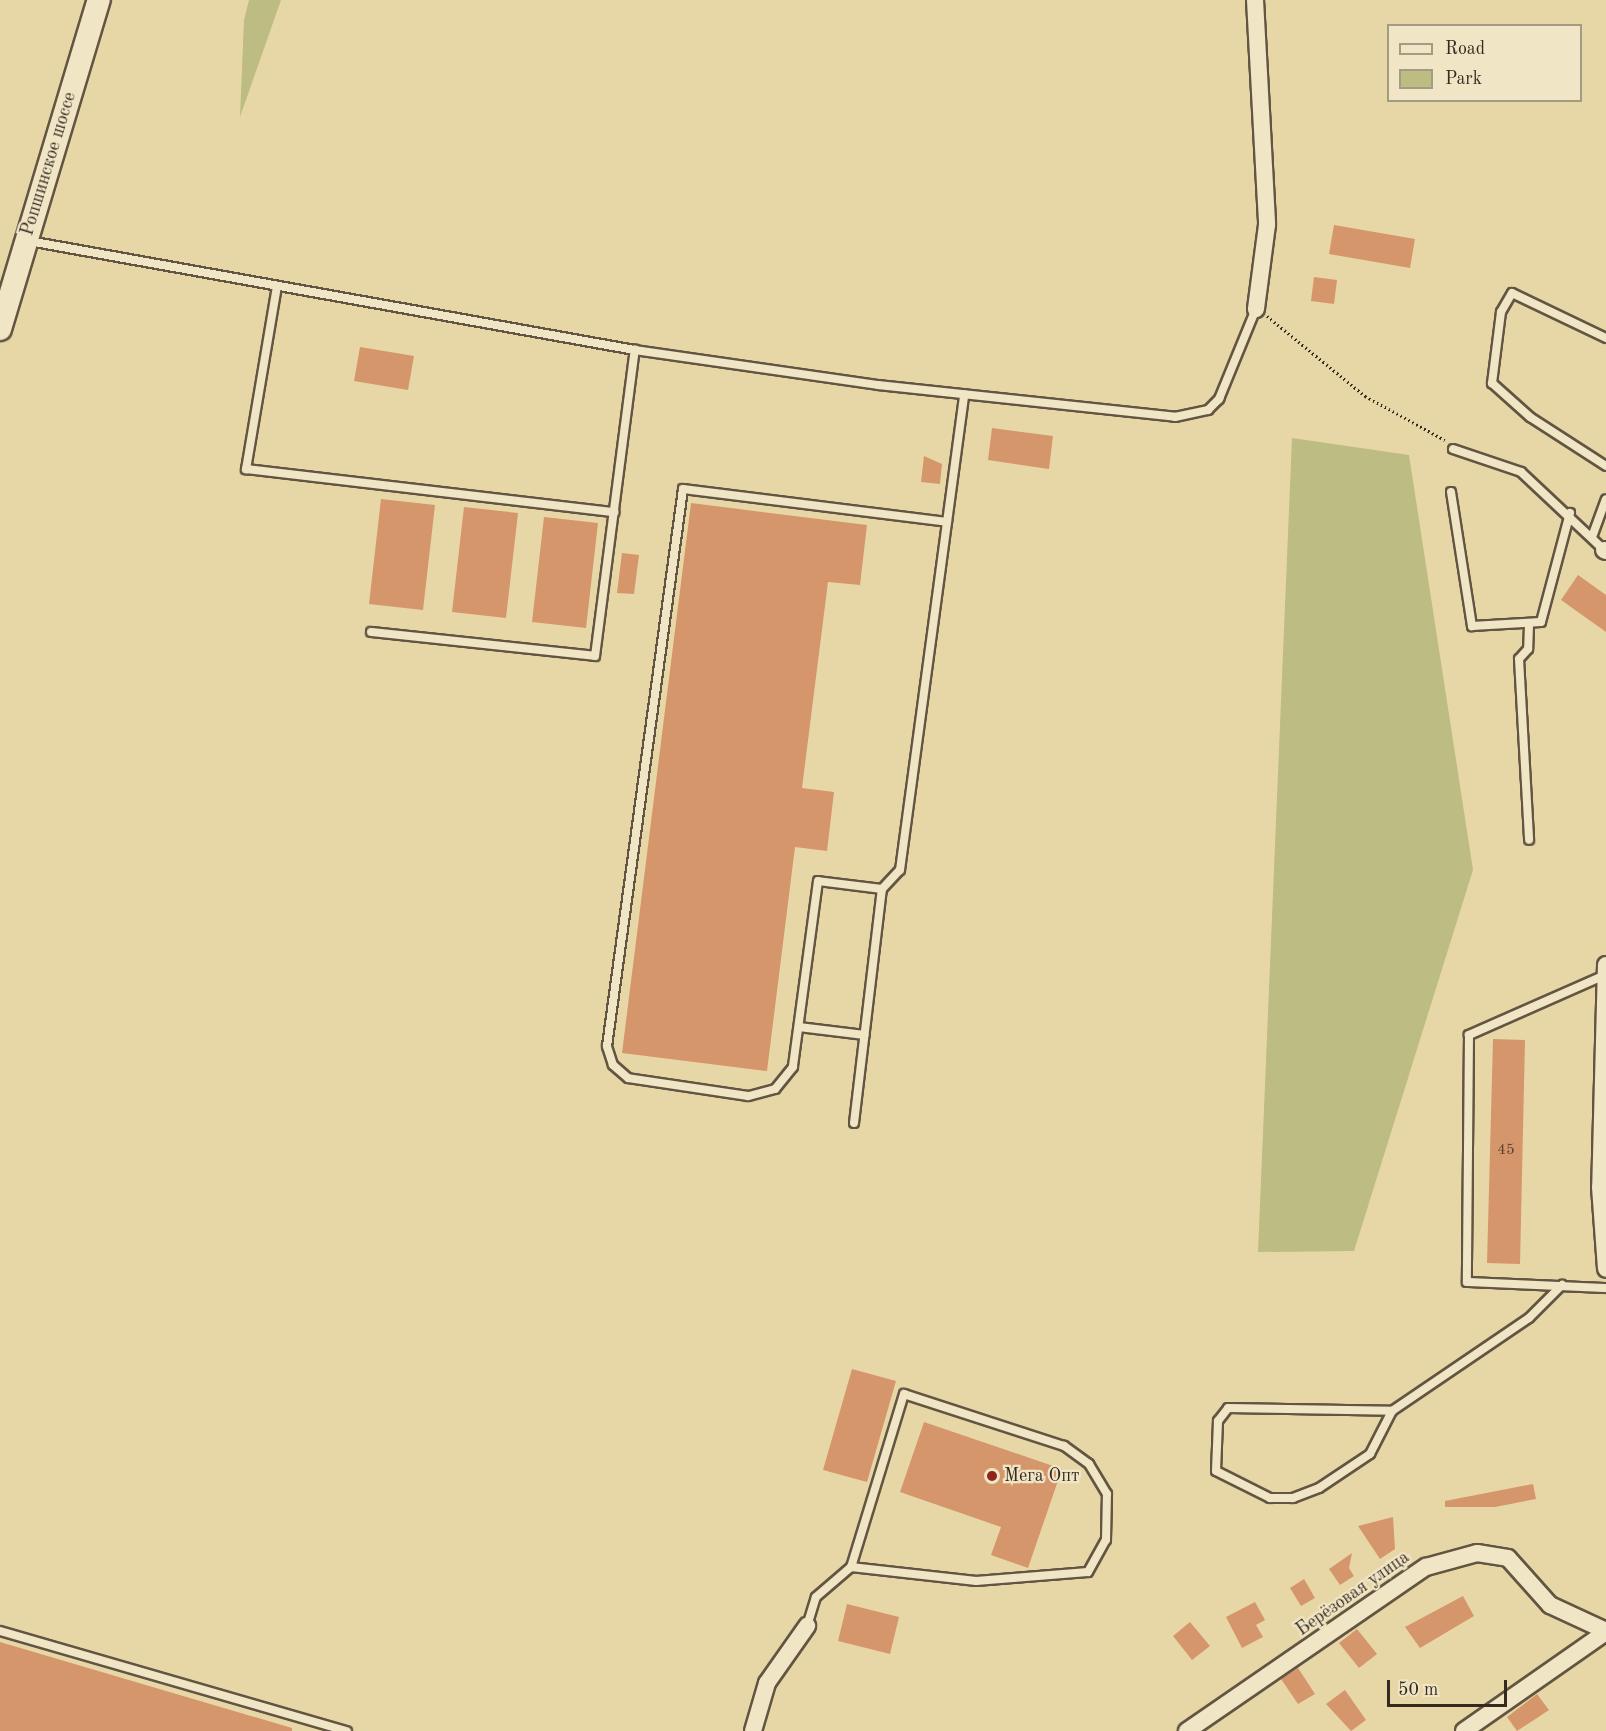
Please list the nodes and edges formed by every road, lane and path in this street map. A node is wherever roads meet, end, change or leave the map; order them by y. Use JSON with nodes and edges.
{"nodes":[{"id":1,"x":99,"y":0,"type":"edge"},
{"id":2,"x":1255,"y":0,"type":"edge"},
{"id":3,"x":26,"y":240,"type":"junction"},
{"id":4,"x":8,"y":272,"type":"edge"},
{"id":5,"x":277,"y":286,"type":"junction"},
{"id":6,"x":1256,"y":309,"type":"junction"},
{"id":7,"x":0,"y":329,"type":"edge"},
{"id":8,"x":1606,"y":338,"type":"edge"},
{"id":9,"x":635,"y":350,"type":"junction"},
{"id":10,"x":964,"y":394,"type":"junction"},
{"id":11,"x":1454,"y":449,"type":"joint"},
{"id":12,"x":1606,"y":466,"type":"edge"},
{"id":13,"x":1451,"y":492,"type":"dead end"},
{"id":14,"x":1606,"y":499,"type":"edge"},
{"id":15,"x":614,"y":512,"type":"junction"},
{"id":16,"x":1570,"y":513,"type":"junction"},
{"id":17,"x":947,"y":522,"type":"junction"},
{"id":18,"x":1592,"y":537,"type":"junction"},
{"id":19,"x":1605,"y":551,"type":"edge"},
{"id":20,"x":1529,"y":624,"type":"junction"},
{"id":21,"x":371,"y":632,"type":"dead end"},
{"id":22,"x":1529,"y":840,"type":"dead end"},
{"id":23,"x":882,"y":889,"type":"junction"},
{"id":24,"x":1605,"y":970,"type":"edge"},
{"id":25,"x":799,"y":1027,"type":"junction"},
{"id":26,"x":865,"y":1035,"type":"junction"},
{"id":27,"x":854,"y":1123,"type":"dead end"},
{"id":28,"x":1606,"y":1269,"type":"edge"},
{"id":29,"x":1562,"y":1285,"type":"junction"},
{"id":30,"x":1606,"y":1288,"type":"edge"},
{"id":31,"x":1392,"y":1411,"type":"junction"},
{"id":32,"x":851,"y":1567,"type":"junction"},
{"id":33,"x":807,"y":1626,"type":"joint"},
{"id":34,"x":0,"y":1631,"type":"edge"},
{"id":35,"x":1606,"y":1632,"type":"edge"},
{"id":36,"x":347,"y":1731,"type":"edge"},
{"id":37,"x":753,"y":1731,"type":"edge"},
{"id":38,"x":1187,"y":1731,"type":"edge"},
{"id":39,"x":1464,"y":1731,"type":"edge"}],
"edges":[{"from":1,"to":3,"type":"main road","name":"Ропшинское шоссе"},
{"from":2,"to":6,"type":"street"},
{"from":3,"to":4,"type":"main road","name":"Ропшинское шоссе"},
{"from":3,"to":5,"type":"lane"},
{"from":4,"to":7,"type":"main road","name":"Ропшинское шоссе"},
{"from":5,"to":9,"type":"lane"},
{"from":5,"to":15,"type":"lane"},
{"from":6,"to":10,"type":"lane"},
{"from":6,"to":11,"type":"path"},
{"from":8,"to":12,"type":"lane"},
{"from":9,"to":10,"type":"lane"},
{"from":9,"to":15,"type":"lane"},
{"from":10,"to":17,"type":"lane"},
{"from":11,"to":16,"type":"lane"},
{"from":13,"to":20,"type":"lane"},
{"from":14,"to":18,"type":"lane"},
{"from":15,"to":21,"type":"lane"},
{"from":16,"to":18,"type":"lane"},
{"from":16,"to":20,"type":"lane"},
{"from":17,"to":23,"type":"lane"},
{"from":17,"to":25,"type":"lane"},
{"from":18,"to":19,"type":"lane"},
{"from":20,"to":22,"type":"lane"},
{"from":23,"to":25,"type":"lane"},
{"from":23,"to":26,"type":"lane"},
{"from":24,"to":28,"type":"street"},
{"from":24,"to":29,"type":"lane"},
{"from":25,"to":26,"type":"lane"},
{"from":26,"to":27,"type":"lane"},
{"from":29,"to":30,"type":"lane"},
{"from":29,"to":31,"type":"lane"},
{"from":31,"to":31,"type":"lane"},
{"from":32,"to":32,"type":"lane"},
{"from":32,"to":33,"type":"lane"},
{"from":33,"to":37,"type":"street"},
{"from":34,"to":36,"type":"lane"},
{"from":35,"to":38,"type":"street","name":"Берёзовая улица"},
{"from":35,"to":39,"type":"street"}]}
